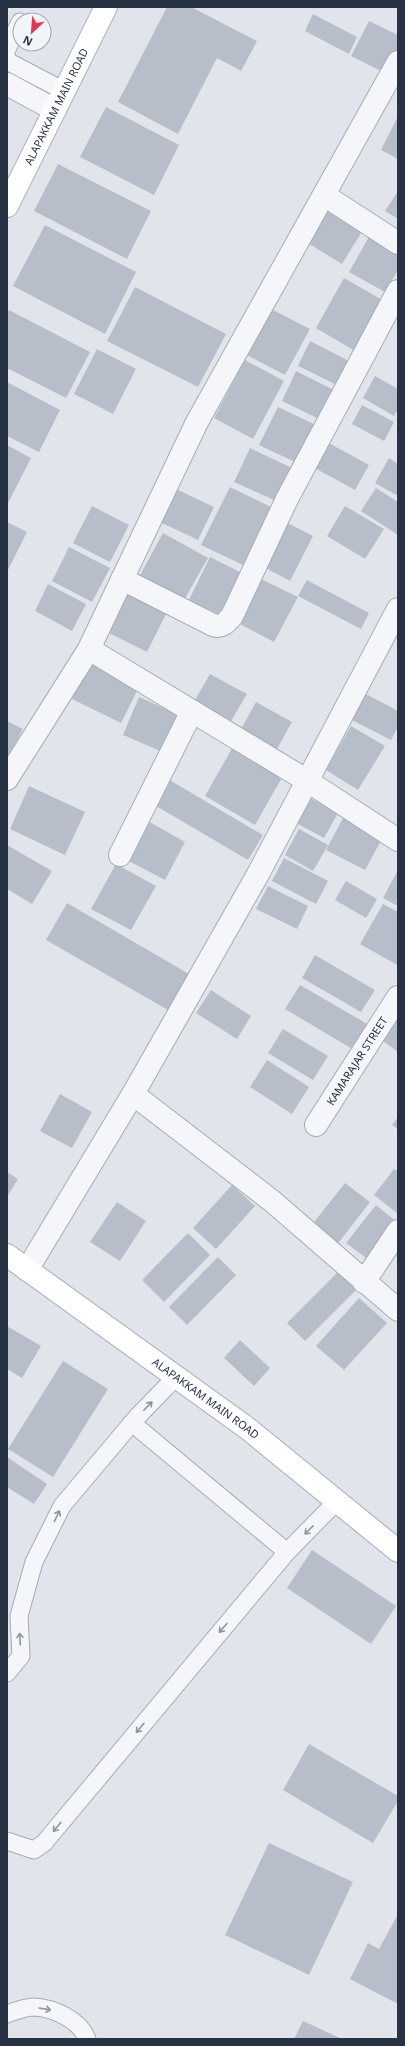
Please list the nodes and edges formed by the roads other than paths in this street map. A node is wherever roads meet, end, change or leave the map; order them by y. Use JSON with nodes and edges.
{"nodes":[{"id":1,"x":104,"y":8,"type":"edge"},
{"id":2,"x":12,"y":39,"type":"edge"},
{"id":3,"x":7,"y":49,"type":"edge"},
{"id":4,"x":7,"y":58,"type":"edge"},
{"id":5,"x":398,"y":62,"type":"edge"},
{"id":6,"x":7,"y":84,"type":"edge"},
{"id":7,"x":390,"y":96,"type":"edge"},
{"id":8,"x":60,"y":100,"type":"junction"},
{"id":9,"x":324,"y":195,"type":"junction"},
{"id":10,"x":7,"y":206,"type":"edge"},
{"id":11,"x":398,"y":243,"type":"edge"},
{"id":12,"x":398,"y":291,"type":"edge"},
{"id":13,"x":122,"y":579,"type":"junction"},
{"id":14,"x":398,"y":608,"type":"edge"},
{"id":15,"x":89,"y":649,"type":"junction"},
{"id":16,"x":192,"y":711,"type":"junction"},
{"id":17,"x":7,"y":779,"type":"edge"},
{"id":18,"x":306,"y":780,"type":"junction"},
{"id":19,"x":398,"y":840,"type":"edge"},
{"id":20,"x":120,"y":855,"type":"dead end"},
{"id":21,"x":398,"y":997,"type":"edge"},
{"id":22,"x":132,"y":1094,"type":"junction"},
{"id":23,"x":316,"y":1125,"type":"dead end"},
{"id":24,"x":398,"y":1231,"type":"edge"},
{"id":25,"x":7,"y":1255,"type":"edge"},
{"id":26,"x":27,"y":1270,"type":"junction"},
{"id":27,"x":364,"y":1282,"type":"junction"},
{"id":28,"x":398,"y":1310,"type":"edge"},
{"id":29,"x":176,"y":1377,"type":"junction"},
{"id":30,"x":132,"y":1423,"type":"junction"},
{"id":31,"x":336,"y":1502,"type":"junction"},
{"id":32,"x":398,"y":1551,"type":"edge"},
{"id":33,"x":287,"y":1552,"type":"junction"},
{"id":34,"x":7,"y":1673,"type":"edge"},
{"id":35,"x":7,"y":1841,"type":"edge"},
{"id":36,"x":7,"y":2014,"type":"edge"},
{"id":37,"x":87,"y":2039,"type":"edge"}],
"edges":[{"from":1,"to":8,"type":"main road","name":"ALAPAKKAM MAIN ROAD"},
{"from":2,"to":3,"type":"lane"},
{"from":4,"to":8,"type":"lane"},
{"from":5,"to":7,"type":"street"},
{"from":6,"to":8,"type":"street"},
{"from":7,"to":9,"type":"street"},
{"from":8,"to":10,"type":"main road","name":"ALAPAKKAM MAIN ROAD"},
{"from":9,"to":11,"type":"street"},
{"from":9,"to":13,"type":"street"},
{"from":12,"to":13,"type":"street"},
{"from":13,"to":15,"type":"street"},
{"from":14,"to":18,"type":"street"},
{"from":15,"to":16,"type":"street"},
{"from":15,"to":17,"type":"street"},
{"from":16,"to":18,"type":"street"},
{"from":16,"to":20,"type":"street"},
{"from":18,"to":19,"type":"street"},
{"from":18,"to":22,"type":"street"},
{"from":21,"to":23,"type":"street","name":"KAMARAJAR STREET"},
{"from":22,"to":26,"type":"street"},
{"from":22,"to":27,"type":"street"},
{"from":24,"to":27,"type":"street"},
{"from":25,"to":26,"type":"main road","name":"ALAPAKKAM MAIN ROAD"},
{"from":26,"to":29,"type":"main road","name":"ALAPAKKAM MAIN ROAD"},
{"from":27,"to":28,"type":"street"},
{"from":30,"to":29,"type":"lane","one_way":true},
{"from":29,"to":31,"type":"main road","name":"ALAPAKKAM MAIN ROAD"},
{"from":30,"to":33,"type":"lane"},
{"from":34,"to":30,"type":"lane","one_way":true},
{"from":31,"to":32,"type":"main road","name":"ALAPAKKAM MAIN ROAD"},
{"from":31,"to":33,"type":"lane","one_way":true},
{"from":33,"to":35,"type":"lane","one_way":true},
{"from":36,"to":37,"type":"lane","one_way":true}]}
